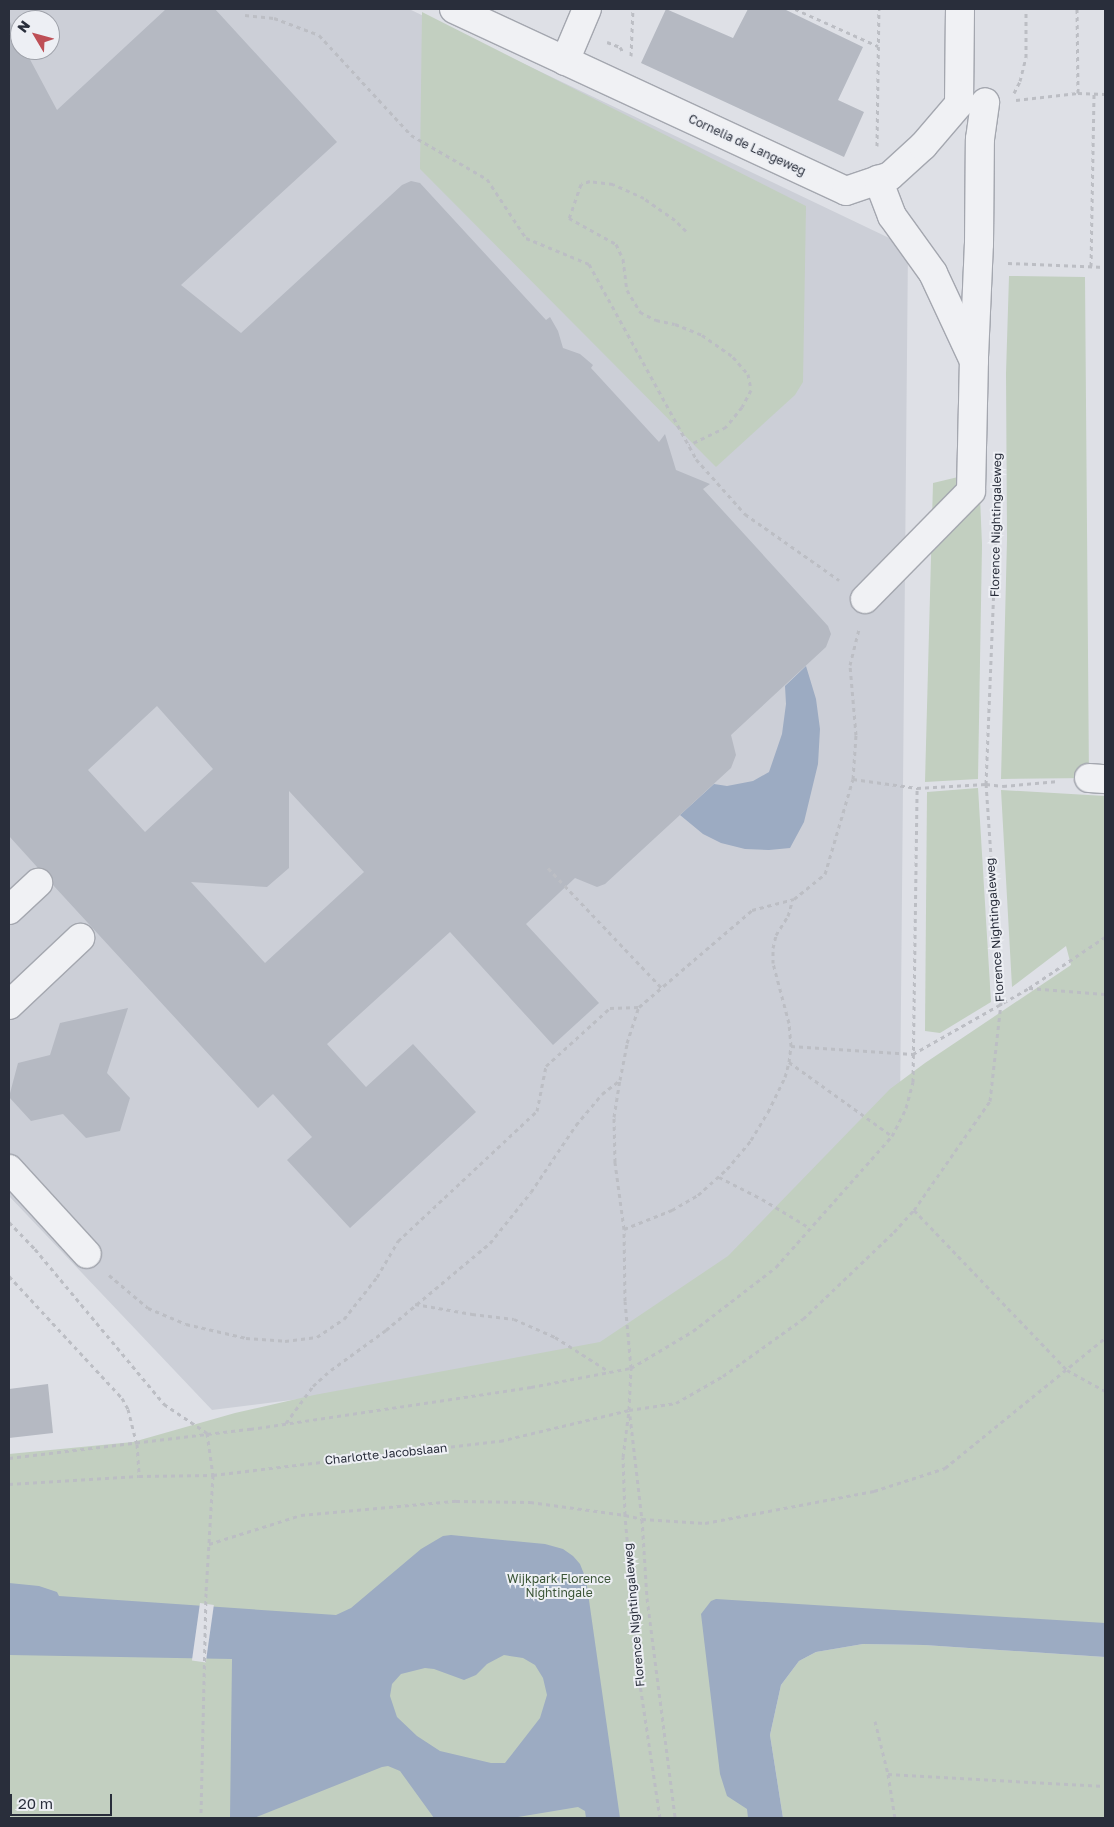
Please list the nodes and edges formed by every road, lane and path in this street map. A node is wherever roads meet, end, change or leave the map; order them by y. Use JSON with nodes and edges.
{"nodes":[{"id":1,"x":454,"y":9,"type":"edge"},
{"id":2,"x":633,"y":9,"type":"edge"},
{"id":3,"x":795,"y":9,"type":"edge"},
{"id":4,"x":879,"y":9,"type":"edge"},
{"id":5,"x":960,"y":9,"type":"edge"},
{"id":6,"x":1077,"y":9,"type":"edge"},
{"id":7,"x":246,"y":16,"type":"dead end"},
{"id":8,"x":583,"y":19,"type":"edge"},
{"id":9,"x":878,"y":46,"type":"junction"},
{"id":10,"x":565,"y":61,"type":"junction"},
{"id":11,"x":1078,"y":93,"type":"junction"},
{"id":12,"x":1094,"y":94,"type":"junction"},
{"id":13,"x":1105,"y":94,"type":"edge"},
{"id":14,"x":997,"y":101,"type":"joint"},
{"id":15,"x":876,"y":150,"type":"dead end"},
{"id":16,"x":878,"y":180,"type":"junction"},
{"id":17,"x":686,"y":231,"type":"dead end"},
{"id":18,"x":1000,"y":263,"type":"dead end"},
{"id":19,"x":1091,"y":266,"type":"junction"},
{"id":20,"x":1105,"y":267,"type":"edge"},
{"id":21,"x":974,"y":361,"type":"junction"},
{"id":22,"x":689,"y":445,"type":"junction"},
{"id":23,"x":998,"y":505,"type":"dead end"},
{"id":24,"x":865,"y":598,"type":"junction"},
{"id":25,"x":1097,"y":778,"type":"edge"},
{"id":26,"x":853,"y":779,"type":"junction"},
{"id":27,"x":986,"y":784,"type":"junction"},
{"id":28,"x":918,"y":788,"type":"junction"},
{"id":29,"x":548,"y":868,"type":"dead end"},
{"id":30,"x":38,"y":883,"type":"dead end"},
{"id":31,"x":794,"y":899,"type":"junction"},
{"id":32,"x":9,"y":910,"type":"edge"},
{"id":33,"x":1105,"y":937,"type":"edge"},
{"id":34,"x":80,"y":938,"type":"dead end"},
{"id":35,"x":662,"y":988,"type":"junction"},
{"id":36,"x":1028,"y":988,"type":"junction"},
{"id":37,"x":1105,"y":994,"type":"edge"},
{"id":38,"x":1001,"y":1003,"type":"junction"},
{"id":39,"x":9,"y":1005,"type":"edge"},
{"id":40,"x":639,"y":1007,"type":"junction"},
{"id":41,"x":791,"y":1046,"type":"junction"},
{"id":42,"x":913,"y":1054,"type":"junction"},
{"id":43,"x":789,"y":1062,"type":"junction"},
{"id":44,"x":620,"y":1080,"type":"junction"},
{"id":45,"x":892,"y":1136,"type":"junction"},
{"id":46,"x":9,"y":1169,"type":"edge"},
{"id":47,"x":718,"y":1177,"type":"junction"},
{"id":48,"x":914,"y":1210,"type":"junction"},
{"id":49,"x":9,"y":1222,"type":"edge"},
{"id":50,"x":810,"y":1228,"type":"junction"},
{"id":51,"x":624,"y":1229,"type":"junction"},
{"id":52,"x":87,"y":1254,"type":"joint"},
{"id":53,"x":9,"y":1276,"type":"edge"},
{"id":54,"x":415,"y":1304,"type":"junction"},
{"id":55,"x":1105,"y":1338,"type":"edge"},
{"id":56,"x":631,"y":1368,"type":"junction"},
{"id":57,"x":1067,"y":1370,"type":"junction"},
{"id":58,"x":610,"y":1372,"type":"junction"},
{"id":59,"x":1105,"y":1391,"type":"edge"},
{"id":60,"x":629,"y":1410,"type":"junction"},
{"id":61,"x":285,"y":1423,"type":"junction"},
{"id":62,"x":207,"y":1434,"type":"junction"},
{"id":63,"x":137,"y":1444,"type":"junction"},
{"id":64,"x":9,"y":1458,"type":"edge"},
{"id":65,"x":213,"y":1474,"type":"junction"},
{"id":66,"x":139,"y":1476,"type":"junction"},
{"id":67,"x":9,"y":1484,"type":"edge"},
{"id":68,"x":625,"y":1515,"type":"junction"},
{"id":69,"x":642,"y":1519,"type":"junction"},
{"id":70,"x":209,"y":1544,"type":"junction"},
{"id":71,"x":875,"y":1722,"type":"dead end"},
{"id":72,"x":888,"y":1774,"type":"junction"},
{"id":73,"x":1105,"y":1786,"type":"edge"},
{"id":74,"x":201,"y":1818,"type":"edge"},
{"id":75,"x":660,"y":1818,"type":"edge"},
{"id":76,"x":675,"y":1818,"type":"edge"},
{"id":77,"x":895,"y":1818,"type":"edge"}],
"edges":[{"from":1,"to":10,"type":"street","name":"Cornelia de Langeweg"},
{"from":2,"to":8,"type":"path"},
{"from":3,"to":9,"type":"path"},
{"from":4,"to":9,"type":"path"},
{"from":5,"to":16,"type":"street","name":"Cornelia de Langeweg"},
{"from":6,"to":11,"type":"path"},
{"from":7,"to":22,"type":"path"},
{"from":8,"to":10,"type":"street"},
{"from":9,"to":15,"type":"path"},
{"from":10,"to":16,"type":"street","name":"Cornelia de Langeweg"},
{"from":11,"to":12,"type":"path"},
{"from":11,"to":14,"type":"path"},
{"from":12,"to":13,"type":"path"},
{"from":12,"to":19,"type":"path"},
{"from":14,"to":21,"type":"street","name":"Florence Nightingaleweg"},
{"from":16,"to":21,"type":"street","name":"Florence Nightingaleweg"},
{"from":17,"to":22,"type":"path"},
{"from":18,"to":19,"type":"path"},
{"from":19,"to":20,"type":"path"},
{"from":21,"to":24,"type":"street","name":"Florence Nightingaleweg"},
{"from":22,"to":24,"type":"path"},
{"from":23,"to":27,"type":"path","name":"Florence Nightingaleweg"},
{"from":24,"to":26,"type":"path"},
{"from":25,"to":27,"type":"path"},
{"from":26,"to":28,"type":"path"},
{"from":26,"to":31,"type":"path"},
{"from":27,"to":28,"type":"path"},
{"from":27,"to":38,"type":"path","name":"Florence Nightingaleweg"},
{"from":28,"to":42,"type":"path"},
{"from":29,"to":35,"type":"path"},
{"from":30,"to":32,"type":"street"},
{"from":31,"to":35,"type":"path"},
{"from":31,"to":41,"type":"path"},
{"from":33,"to":36,"type":"path"},
{"from":34,"to":39,"type":"street"},
{"from":35,"to":40,"type":"path"},
{"from":36,"to":37,"type":"path"},
{"from":36,"to":38,"type":"path"},
{"from":38,"to":42,"type":"path"},
{"from":38,"to":48,"type":"path","name":"Florence Nightingaleweg"},
{"from":40,"to":44,"type":"path"},
{"from":40,"to":52,"type":"path"},
{"from":41,"to":42,"type":"path"},
{"from":41,"to":43,"type":"path"},
{"from":42,"to":45,"type":"path"},
{"from":43,"to":45,"type":"path"},
{"from":43,"to":47,"type":"path"},
{"from":44,"to":51,"type":"path"},
{"from":44,"to":54,"type":"path"},
{"from":45,"to":50,"type":"path"},
{"from":46,"to":52,"type":"street"},
{"from":47,"to":50,"type":"path"},
{"from":47,"to":51,"type":"path"},
{"from":48,"to":57,"type":"path"},
{"from":48,"to":60,"type":"path","name":"Florence Nightingaleweg"},
{"from":49,"to":62,"type":"path"},
{"from":50,"to":56,"type":"path"},
{"from":51,"to":56,"type":"path"},
{"from":53,"to":63,"type":"path"},
{"from":54,"to":58,"type":"path"},
{"from":54,"to":61,"type":"path"},
{"from":55,"to":57,"type":"path"},
{"from":56,"to":58,"type":"path"},
{"from":56,"to":60,"type":"path"},
{"from":57,"to":59,"type":"path"},
{"from":57,"to":69,"type":"path"},
{"from":58,"to":61,"type":"path"},
{"from":60,"to":65,"type":"path","name":"Charlotte Jacobslaan"},
{"from":60,"to":68,"type":"path","name":"Florence Nightingaleweg"},
{"from":60,"to":69,"type":"path","name":"Florence Nightingaleweg"},
{"from":61,"to":62,"type":"path"},
{"from":62,"to":63,"type":"path"},
{"from":62,"to":65,"type":"path"},
{"from":63,"to":64,"type":"path"},
{"from":63,"to":66,"type":"path"},
{"from":65,"to":66,"type":"path","name":"Charlotte Jacobslaan"},
{"from":65,"to":70,"type":"path"},
{"from":66,"to":67,"type":"path","name":"Charlotte Jacobslaan"},
{"from":68,"to":69,"type":"path"},
{"from":68,"to":70,"type":"path"},
{"from":68,"to":75,"type":"path","name":"Florence Nightingaleweg"},
{"from":69,"to":76,"type":"path","name":"Florence Nightingaleweg"},
{"from":70,"to":74,"type":"path"},
{"from":71,"to":72,"type":"path"},
{"from":72,"to":73,"type":"path"},
{"from":72,"to":77,"type":"path"}]}
